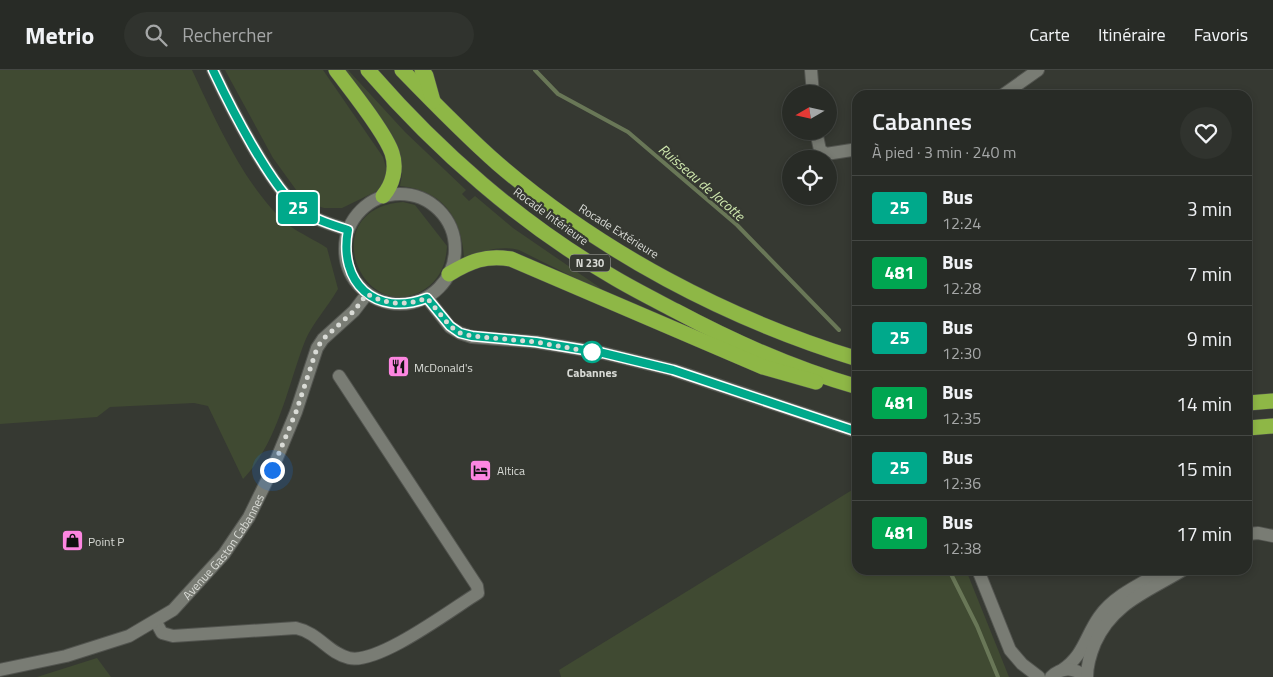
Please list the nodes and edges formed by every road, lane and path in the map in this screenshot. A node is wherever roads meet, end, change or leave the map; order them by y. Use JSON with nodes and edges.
{"nodes":[{"id":1,"x":213,"y":70,"type":"edge"},
{"id":2,"x":336,"y":70,"type":"edge"},
{"id":3,"x":368,"y":70,"type":"edge"},
{"id":4,"x":402,"y":70,"type":"edge"},
{"id":5,"x":422,"y":70,"type":"edge"},
{"id":6,"x":811,"y":70,"type":"edge"},
{"id":7,"x":1038,"y":70,"type":"edge"},
{"id":8,"x":812,"y":85,"type":"edge"},
{"id":9,"x":1010,"y":90,"type":"edge"},
{"id":10,"x":434,"y":102,"type":"junction"},
{"id":11,"x":818,"y":140,"type":"edge"},
{"id":12,"x":852,"y":150,"type":"edge"},
{"id":13,"x":383,"y":196,"type":"junction"},
{"id":14,"x":348,"y":230,"type":"junction"},
{"id":15,"x":449,"y":274,"type":"junction"},
{"id":16,"x":367,"y":294,"type":"junction"},
{"id":17,"x":427,"y":298,"type":"junction"},
{"id":18,"x":852,"y":357,"type":"edge"},
{"id":19,"x":339,"y":376,"type":"dead end"},
{"id":20,"x":852,"y":384,"type":"edge"},
{"id":21,"x":852,"y":390,"type":"edge"},
{"id":22,"x":1273,"y":401,"type":"edge"},
{"id":23,"x":1252,"y":403,"type":"edge"},
{"id":24,"x":1273,"y":426,"type":"edge"},
{"id":25,"x":1252,"y":428,"type":"edge"},
{"id":26,"x":852,"y":430,"type":"edge"},
{"id":27,"x":1252,"y":526,"type":"edge"},
{"id":28,"x":1273,"y":528,"type":"edge"},
{"id":29,"x":1252,"y":534,"type":"edge"},
{"id":30,"x":1273,"y":536,"type":"edge"},
{"id":31,"x":980,"y":575,"type":"edge"},
{"id":32,"x":1157,"y":575,"type":"edge"},
{"id":33,"x":1175,"y":575,"type":"edge"},
{"id":34,"x":156,"y":622,"type":"junction"},
{"id":35,"x":0,"y":670,"type":"edge"},
{"id":36,"x":1062,"y":670,"type":"junction"},
{"id":37,"x":1039,"y":677,"type":"edge"},
{"id":38,"x":1051,"y":677,"type":"edge"},
{"id":39,"x":1086,"y":677,"type":"edge"}],
"edges":[{"from":1,"to":14,"type":"street"},
{"from":2,"to":13,"type":"highway"},
{"from":3,"to":20,"type":"highway","name":"Rocade Intérieure","number":"N 230"},
{"from":4,"to":10,"type":"highway","name":"Rocade Extérieure","number":"N 230"},
{"from":5,"to":10,"type":"highway"},
{"from":6,"to":8,"type":"street"},
{"from":7,"to":9,"type":"street"},
{"from":10,"to":18,"type":"highway","name":"Rocade Extérieure","number":"N 230"},
{"from":11,"to":12,"type":"street"},
{"from":13,"to":14,"type":"street"},
{"from":13,"to":15,"type":"street"},
{"from":14,"to":16,"type":"street"},
{"from":15,"to":17,"type":"street"},
{"from":15,"to":21,"type":"highway"},
{"from":16,"to":17,"type":"street"},
{"from":16,"to":34,"type":"street","name":"Avenue Gaston Cabannes"},
{"from":17,"to":26,"type":"street"},
{"from":19,"to":34,"type":"street"},
{"from":22,"to":23,"type":"highway"},
{"from":24,"to":25,"type":"highway"},
{"from":27,"to":28,"type":"street"},
{"from":29,"to":30,"type":"street"},
{"from":31,"to":37,"type":"street"},
{"from":32,"to":36,"type":"street"},
{"from":33,"to":39,"type":"street"},
{"from":34,"to":35,"type":"street","name":"Avenue Gaston Cabannes"},
{"from":36,"to":38,"type":"street"},
{"from":36,"to":39,"type":"street"}]}
